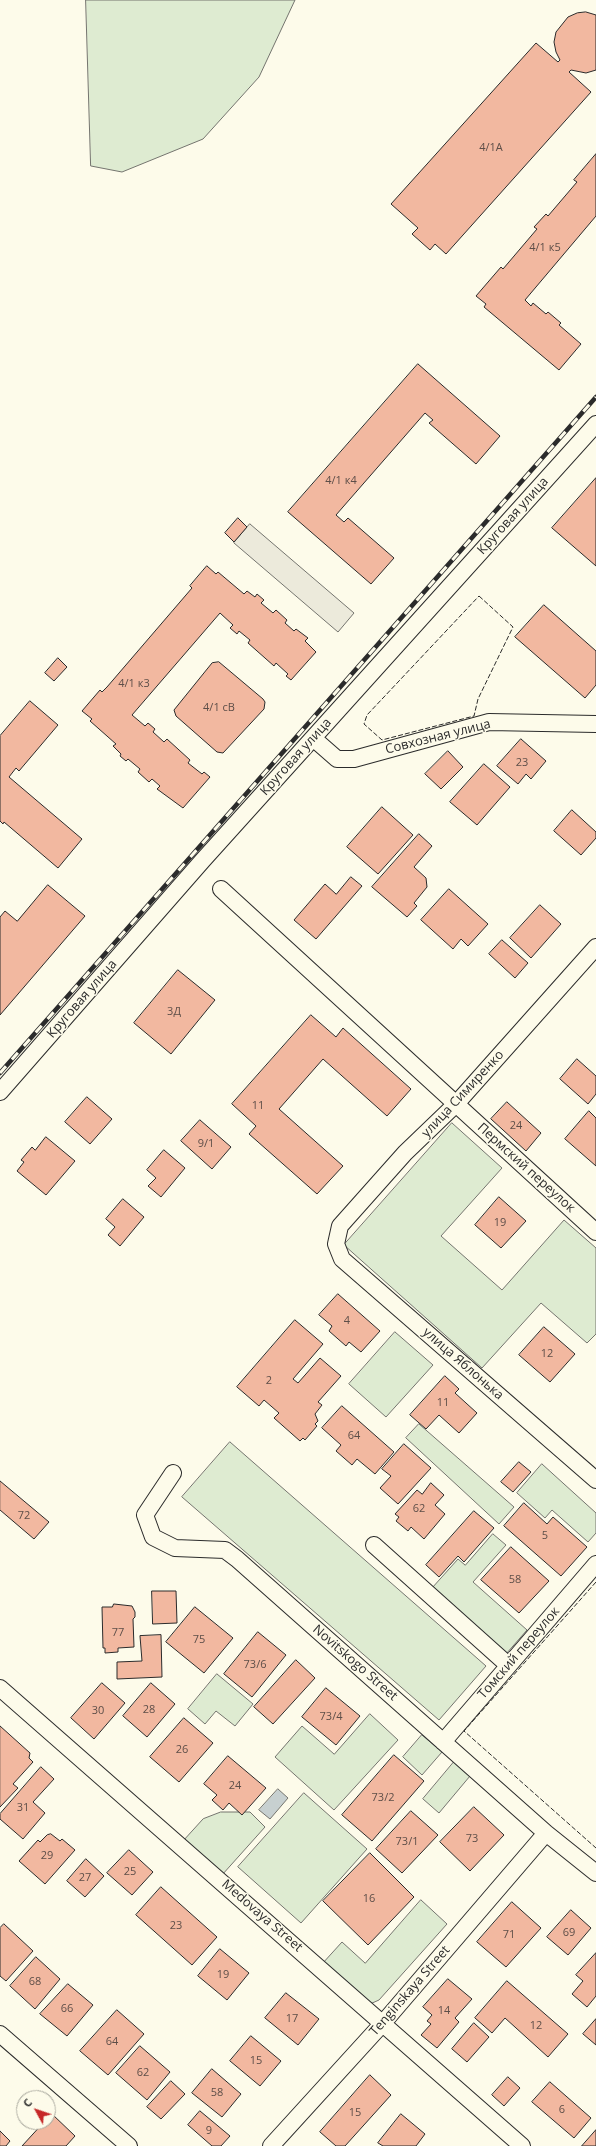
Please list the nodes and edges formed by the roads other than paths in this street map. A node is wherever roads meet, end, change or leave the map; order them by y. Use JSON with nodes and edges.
{"nodes":[{"id":1,"x":596,"y":424,"type":"edge"},
{"id":2,"x":596,"y":724,"type":"edge"},
{"id":3,"x":313,"y":738,"type":"junction"},
{"id":4,"x":221,"y":889,"type":"dead end"},
{"id":5,"x":596,"y":947,"type":"edge"},
{"id":6,"x":0,"y":1092,"type":"edge"},
{"id":7,"x":456,"y":1104,"type":"junction"},
{"id":8,"x":596,"y":1232,"type":"edge"},
{"id":9,"x":336,"y":1244,"type":"joint"},
{"id":10,"x":173,"y":1473,"type":"dead end"},
{"id":11,"x":596,"y":1480,"type":"edge"},
{"id":12,"x":374,"y":1546,"type":"dead end"},
{"id":13,"x":596,"y":1564,"type":"edge"},
{"id":14,"x":508,"y":1665,"type":"junction"},
{"id":15,"x":0,"y":1688,"type":"edge"},
{"id":16,"x":443,"y":1742,"type":"junction"},
{"id":17,"x":546,"y":1833,"type":"junction"},
{"id":18,"x":596,"y":1873,"type":"edge"},
{"id":19,"x":383,"y":2023,"type":"junction"},
{"id":20,"x":0,"y":2034,"type":"edge"},
{"id":21,"x":129,"y":2146,"type":"edge"},
{"id":22,"x":271,"y":2146,"type":"edge"},
{"id":23,"x":522,"y":2146,"type":"edge"}],
"edges":[{"from":1,"to":3,"type":"street","name":"Круговая улица"},
{"from":2,"to":3,"type":"street","name":"Совхозная улица"},
{"from":3,"to":6,"type":"street","name":"Круговая улица"},
{"from":4,"to":7,"type":"street","name":"Пермский переулок"},
{"from":5,"to":7,"type":"street","name":"улица Симиренко"},
{"from":7,"to":8,"type":"street","name":"Пермский переулок"},
{"from":7,"to":9,"type":"street","name":"улица Симиренко"},
{"from":9,"to":11,"type":"street","name":"улица Яблонька"},
{"from":10,"to":16,"type":"street","name":"Novitskogo Street"},
{"from":12,"to":14,"type":"street"},
{"from":13,"to":14,"type":"street","name":"Томский переулок"},
{"from":14,"to":16,"type":"street","name":"Томский переулок"},
{"from":15,"to":19,"type":"street","name":"Medovaya Street"},
{"from":16,"to":17,"type":"street","name":"Novitskogo Street"},
{"from":17,"to":18,"type":"street","name":"Novitskogo Street"},
{"from":17,"to":19,"type":"street","name":"Tenginskaya Street"},
{"from":19,"to":22,"type":"street","name":"Tenginskaya Street"},
{"from":19,"to":23,"type":"street","name":"Medovaya Street"},
{"from":20,"to":21,"type":"street"}]}
